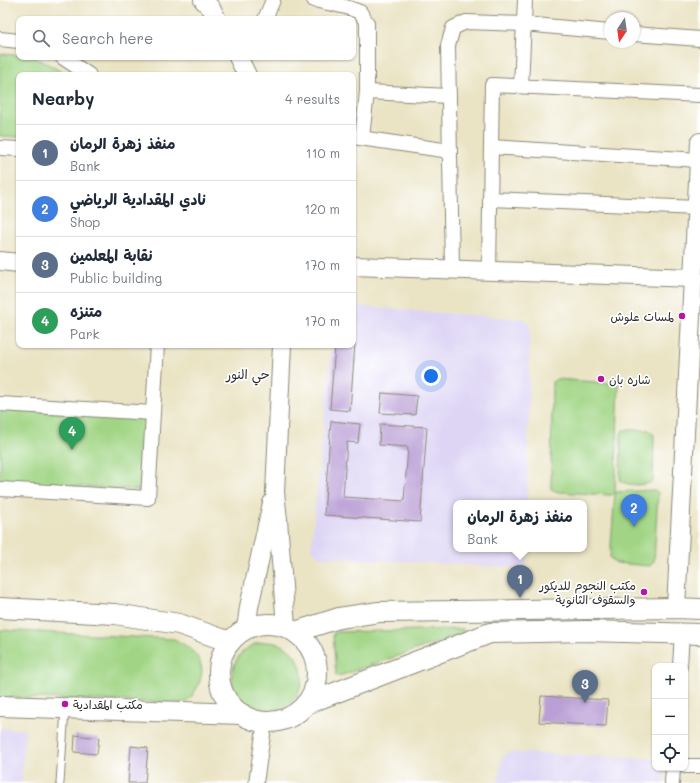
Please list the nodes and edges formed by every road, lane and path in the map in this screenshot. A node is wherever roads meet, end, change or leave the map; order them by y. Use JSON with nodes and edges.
{"nodes":[{"id":1,"x":203,"y":0,"type":"edge"},
{"id":2,"x":273,"y":0,"type":"edge"},
{"id":3,"x":314,"y":0,"type":"edge"},
{"id":4,"x":525,"y":0,"type":"edge"},
{"id":5,"x":215,"y":16,"type":"edge"},
{"id":6,"x":265,"y":16,"type":"edge"},
{"id":7,"x":524,"y":24,"type":"junction"},
{"id":8,"x":604,"y":31,"type":"edge"},
{"id":9,"x":640,"y":34,"type":"edge"},
{"id":10,"x":0,"y":39,"type":"edge"},
{"id":11,"x":700,"y":39,"type":"edge"},
{"id":12,"x":16,"y":40,"type":"edge"},
{"id":13,"x":66,"y":60,"type":"edge"},
{"id":14,"x":240,"y":60,"type":"edge"},
{"id":15,"x":84,"y":72,"type":"edge"},
{"id":16,"x":246,"y":72,"type":"edge"},
{"id":17,"x":521,"y":86,"type":"junction"},
{"id":18,"x":367,"y":92,"type":"junction"},
{"id":19,"x":700,"y":95,"type":"edge"},
{"id":20,"x":449,"y":96,"type":"junction"},
{"id":21,"x":358,"y":138,"type":"edge"},
{"id":22,"x":700,"y":142,"type":"edge"},
{"id":23,"x":491,"y":147,"type":"junction"},
{"id":24,"x":0,"y":148,"type":"edge"},
{"id":25,"x":16,"y":149,"type":"edge"},
{"id":26,"x":450,"y":151,"type":"junction"},
{"id":27,"x":699,"y":160,"type":"edge"},
{"id":28,"x":490,"y":199,"type":"junction"},
{"id":29,"x":697,"y":208,"type":"junction"},
{"id":30,"x":0,"y":262,"type":"edge"},
{"id":31,"x":16,"y":263,"type":"edge"},
{"id":32,"x":356,"y":266,"type":"edge"},
{"id":33,"x":452,"y":269,"type":"junction"},
{"id":34,"x":489,"y":271,"type":"junction"},
{"id":35,"x":693,"y":278,"type":"junction"},
{"id":36,"x":157,"y":348,"type":"edge"},
{"id":37,"x":282,"y":348,"type":"edge"},
{"id":38,"x":0,"y":404,"type":"edge"},
{"id":39,"x":153,"y":413,"type":"junction"},
{"id":40,"x":0,"y":489,"type":"edge"},
{"id":41,"x":275,"y":492,"type":"junction"},
{"id":42,"x":0,"y":608,"type":"edge"},
{"id":43,"x":676,"y":608,"type":"junction"},
{"id":44,"x":700,"y":609,"type":"edge"},
{"id":45,"x":246,"y":629,"type":"junction"},
{"id":46,"x":291,"y":630,"type":"junction"},
{"id":47,"x":691,"y":633,"type":"edge"},
{"id":48,"x":230,"y":642,"type":"junction"},
{"id":49,"x":681,"y":663,"type":"edge"},
{"id":50,"x":306,"y":704,"type":"junction"},
{"id":51,"x":0,"y":706,"type":"edge"},
{"id":52,"x":66,"y":708,"type":"junction"},
{"id":53,"x":242,"y":714,"type":"junction"},
{"id":54,"x":265,"y":721,"type":"junction"},
{"id":55,"x":688,"y":766,"type":"edge"},
{"id":56,"x":700,"y":766,"type":"edge"},
{"id":57,"x":673,"y":771,"type":"edge"},
{"id":58,"x":60,"y":783,"type":"edge"},
{"id":59,"x":256,"y":783,"type":"edge"},
{"id":60,"x":672,"y":783,"type":"edge"}],
"edges":[{"from":1,"to":5,"type":"street"},
{"from":2,"to":6,"type":"street"},
{"from":3,"to":18,"type":"street"},
{"from":4,"to":7,"type":"street"},
{"from":7,"to":8,"type":"street"},
{"from":7,"to":17,"type":"street"},
{"from":7,"to":20,"type":"street"},
{"from":9,"to":11,"type":"street"},
{"from":10,"to":12,"type":"street"},
{"from":13,"to":15,"type":"street"},
{"from":14,"to":16,"type":"street"},
{"from":17,"to":19,"type":"street"},
{"from":17,"to":23,"type":"street"},
{"from":18,"to":20,"type":"street"},
{"from":18,"to":21,"type":"street"},
{"from":20,"to":26,"type":"street"},
{"from":21,"to":26,"type":"street"},
{"from":22,"to":27,"type":"street"},
{"from":23,"to":27,"type":"street"},
{"from":23,"to":28,"type":"street"},
{"from":24,"to":25,"type":"street"},
{"from":26,"to":33,"type":"street"},
{"from":27,"to":29,"type":"street"},
{"from":28,"to":29,"type":"street"},
{"from":28,"to":34,"type":"street"},
{"from":29,"to":35,"type":"street"},
{"from":30,"to":31,"type":"street"},
{"from":32,"to":33,"type":"street"},
{"from":33,"to":34,"type":"street"},
{"from":34,"to":35,"type":"street"},
{"from":35,"to":43,"type":"street"},
{"from":36,"to":39,"type":"street"},
{"from":37,"to":41,"type":"street"},
{"from":38,"to":39,"type":"street"},
{"from":39,"to":40,"type":"street"},
{"from":41,"to":45,"type":"street"},
{"from":41,"to":46,"type":"street"},
{"from":42,"to":48,"type":"main road"},
{"from":43,"to":44,"type":"main road"},
{"from":43,"to":46,"type":"main road"},
{"from":45,"to":46,"type":"main road"},
{"from":45,"to":48,"type":"main road"},
{"from":46,"to":50,"type":"main road"},
{"from":47,"to":49,"type":"street"},
{"from":47,"to":50,"type":"main road"},
{"from":48,"to":53,"type":"main road"},
{"from":50,"to":54,"type":"main road"},
{"from":51,"to":52,"type":"main road"},
{"from":52,"to":53,"type":"main road"},
{"from":52,"to":58,"type":"lane"},
{"from":53,"to":54,"type":"main road"},
{"from":54,"to":59,"type":"street"},
{"from":55,"to":56,"type":"street"},
{"from":57,"to":60,"type":"street"}]}
